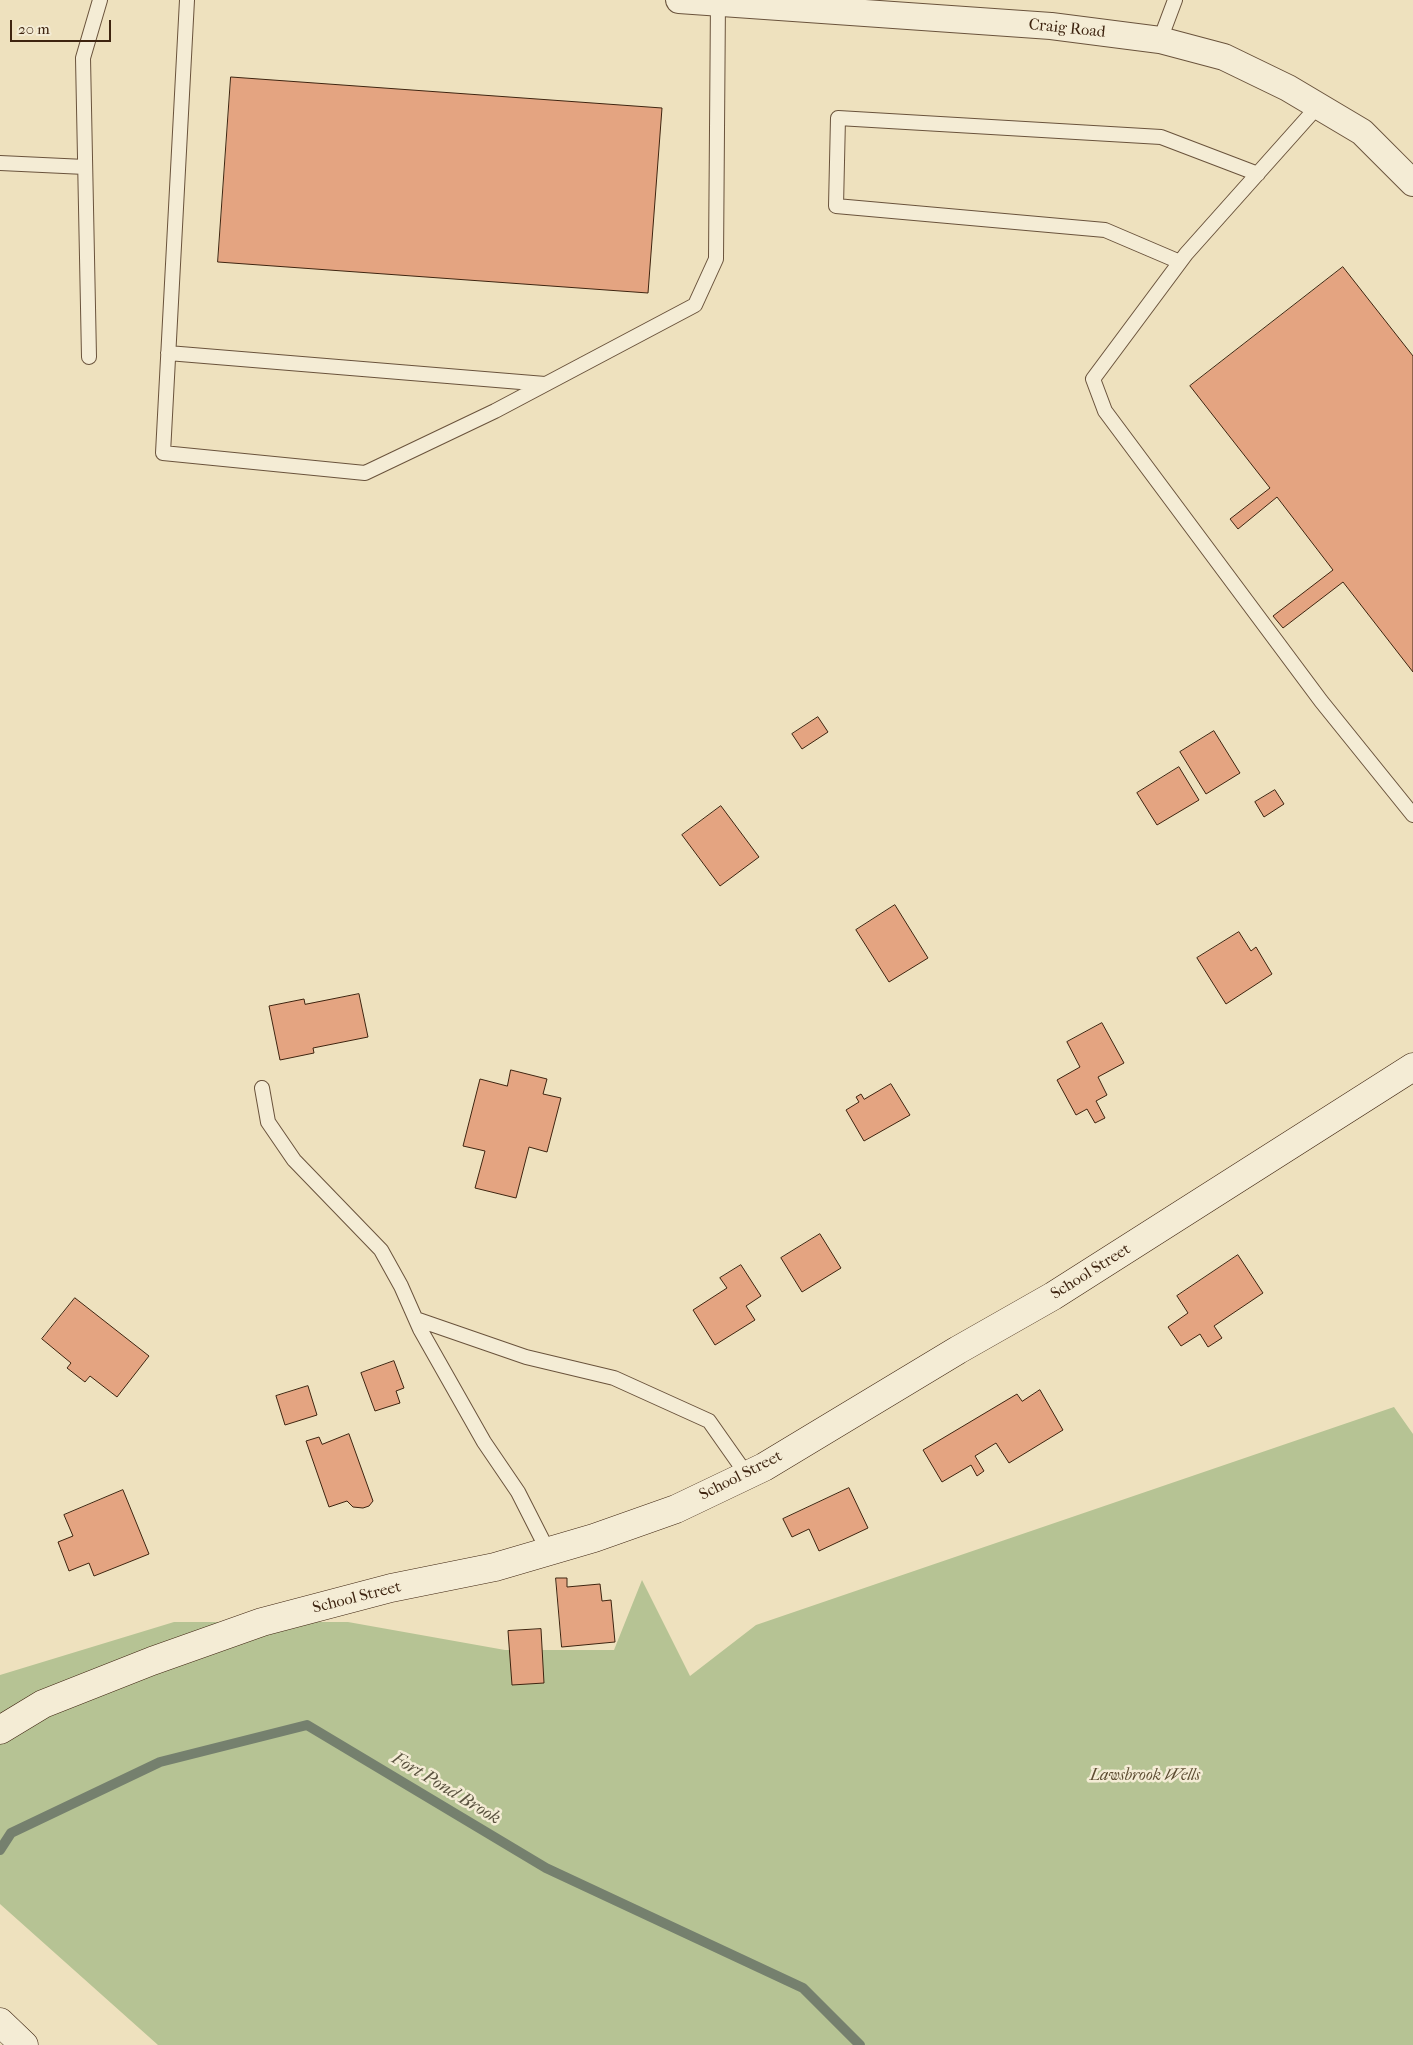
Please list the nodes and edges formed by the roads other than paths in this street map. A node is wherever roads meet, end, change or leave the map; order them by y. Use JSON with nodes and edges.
{"nodes":[{"id":1,"x":100,"y":0,"type":"edge"},
{"id":2,"x":186,"y":0,"type":"edge"},
{"id":3,"x":679,"y":0,"type":"edge"},
{"id":4,"x":1175,"y":0,"type":"edge"},
{"id":5,"x":718,"y":2,"type":"edge"},
{"id":6,"x":834,"y":5,"type":"edge"},
{"id":7,"x":1160,"y":40,"type":"junction"},
{"id":8,"x":1318,"y":106,"type":"junction"},
{"id":9,"x":0,"y":164,"type":"edge"},
{"id":10,"x":85,"y":167,"type":"junction"},
{"id":11,"x":1258,"y":174,"type":"junction"},
{"id":12,"x":1413,"y":182,"type":"edge"},
{"id":13,"x":1180,"y":262,"type":"junction"},
{"id":14,"x":168,"y":353,"type":"junction"},
{"id":15,"x":89,"y":357,"type":"dead end"},
{"id":16,"x":546,"y":384,"type":"junction"},
{"id":17,"x":1413,"y":815,"type":"edge"},
{"id":18,"x":1413,"y":1068,"type":"edge"},
{"id":19,"x":262,"y":1088,"type":"dead end"},
{"id":20,"x":416,"y":1319,"type":"junction"},
{"id":21,"x":747,"y":1475,"type":"junction"},
{"id":22,"x":548,"y":1552,"type":"junction"},
{"id":23,"x":0,"y":1730,"type":"edge"},
{"id":24,"x":0,"y":2022,"type":"edge"},
{"id":25,"x":24,"y":2045,"type":"edge"}],
"edges":[{"from":1,"to":10,"type":"lane"},
{"from":2,"to":14,"type":"lane"},
{"from":3,"to":5,"type":"street","name":"Craig Road"},
{"from":4,"to":7,"type":"lane"},
{"from":5,"to":6,"type":"street","name":"Craig Road"},
{"from":5,"to":16,"type":"lane"},
{"from":6,"to":7,"type":"street","name":"Craig Road"},
{"from":7,"to":8,"type":"street","name":"Craig Road"},
{"from":8,"to":11,"type":"lane"},
{"from":8,"to":12,"type":"street","name":"Craig Road"},
{"from":9,"to":10,"type":"lane"},
{"from":10,"to":15,"type":"lane"},
{"from":11,"to":13,"type":"lane"},
{"from":11,"to":13,"type":"lane"},
{"from":13,"to":17,"type":"lane"},
{"from":14,"to":16,"type":"lane"},
{"from":14,"to":16,"type":"lane"},
{"from":18,"to":21,"type":"street","name":"School Street"},
{"from":19,"to":20,"type":"lane"},
{"from":20,"to":21,"type":"lane"},
{"from":20,"to":22,"type":"lane"},
{"from":21,"to":22,"type":"street","name":"School Street"},
{"from":22,"to":23,"type":"street","name":"School Street"},
{"from":24,"to":25,"type":"street"}]}
